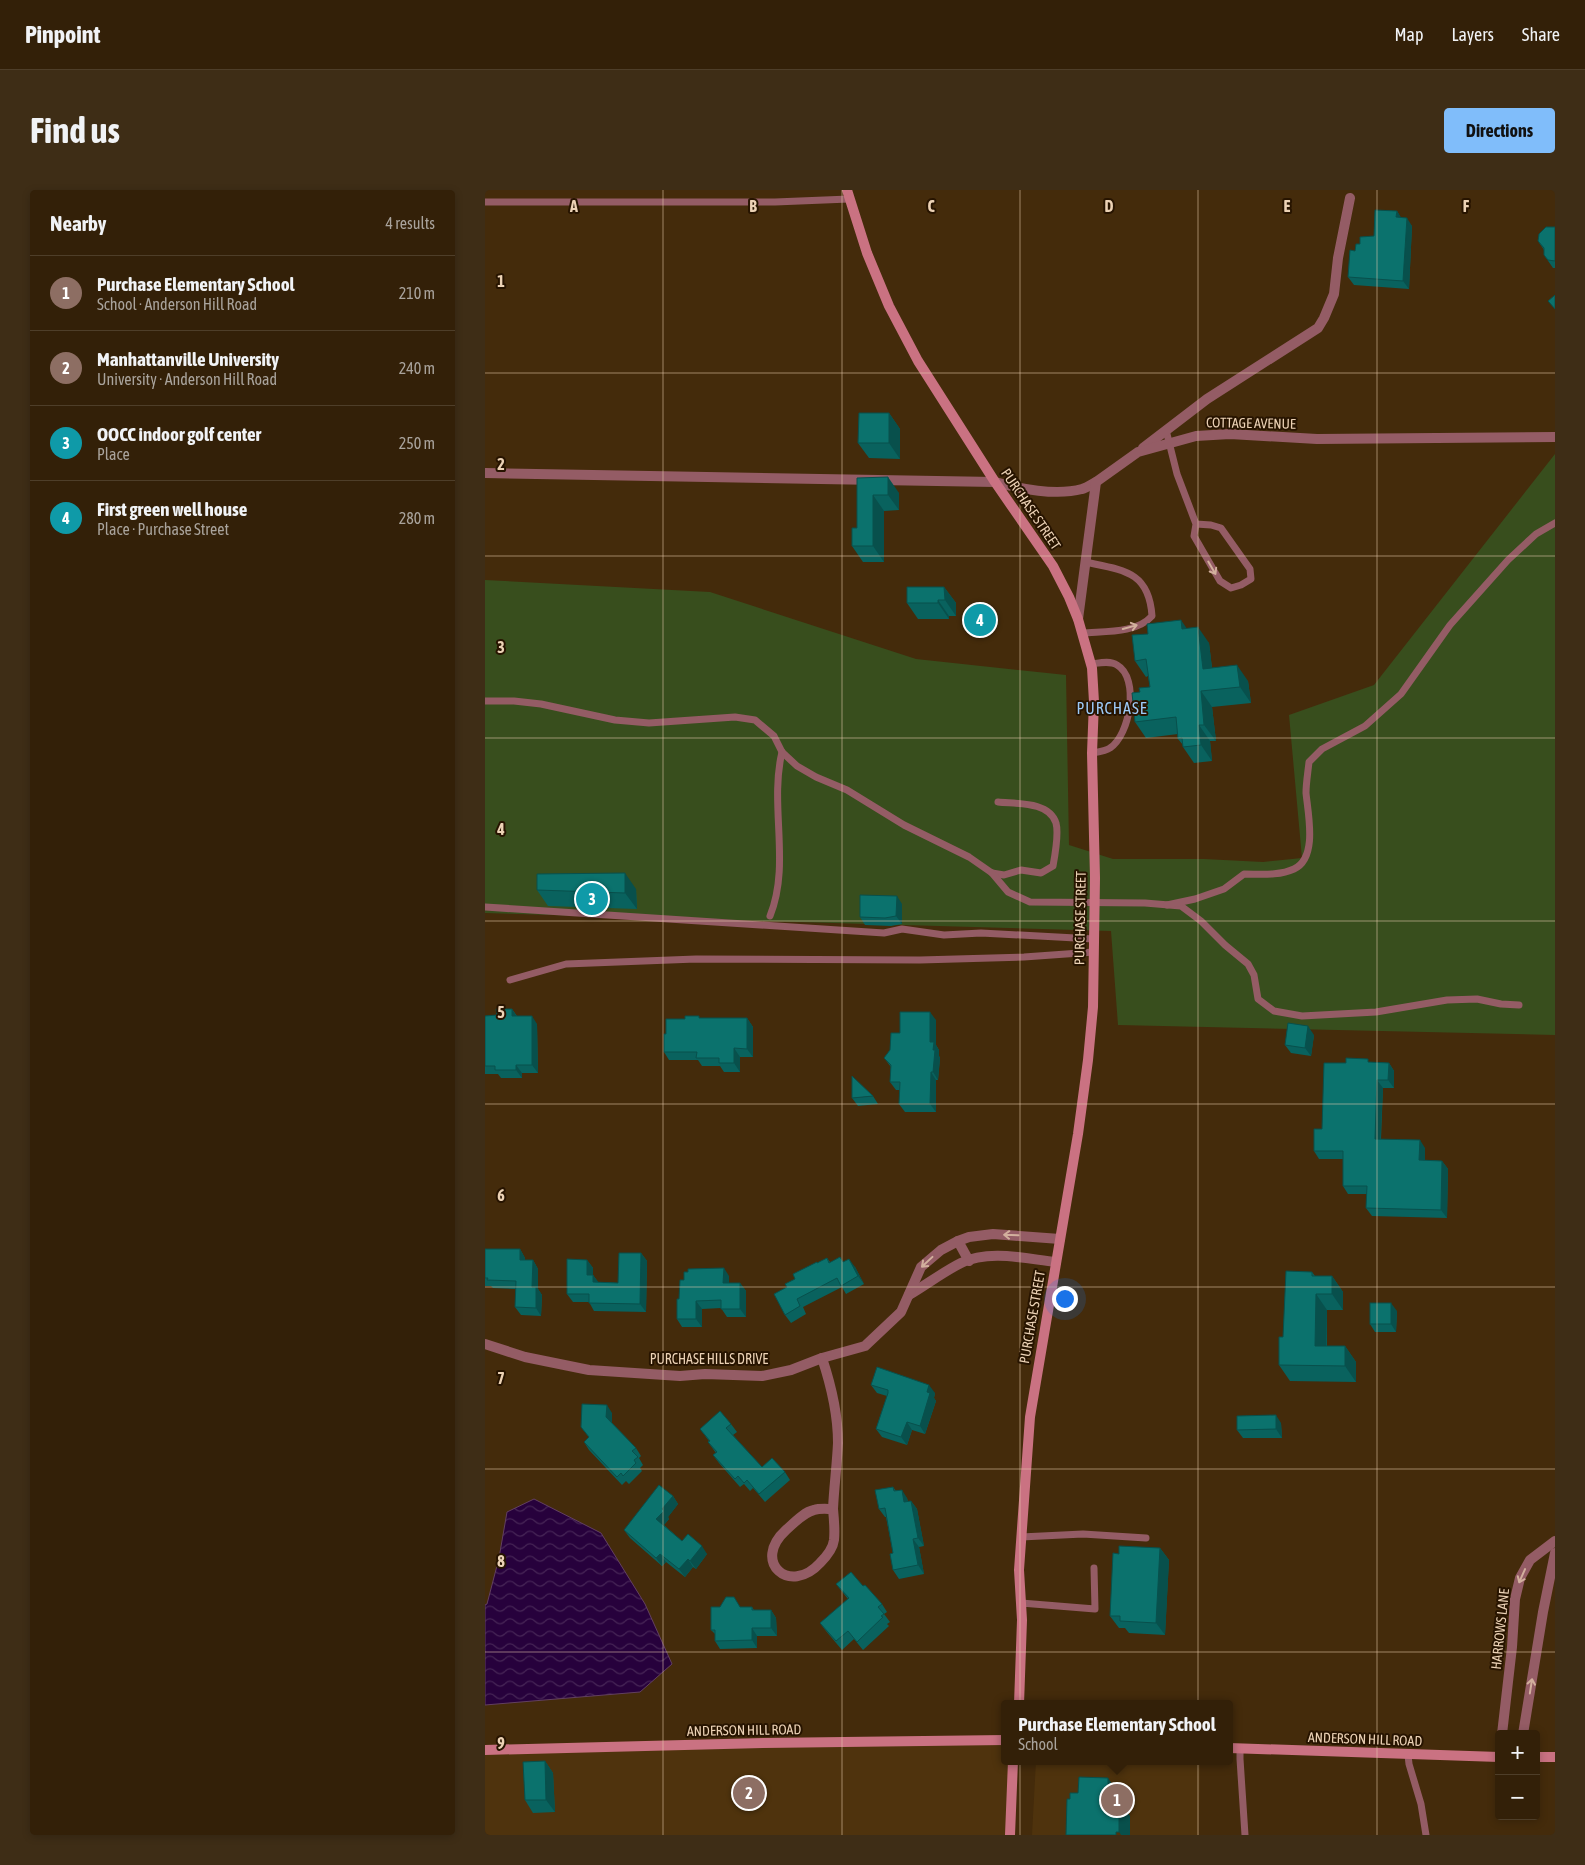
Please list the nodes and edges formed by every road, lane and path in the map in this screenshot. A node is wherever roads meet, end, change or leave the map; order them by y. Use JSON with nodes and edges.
{"nodes":[{"id":1,"x":848,"y":194,"type":"edge"},
{"id":2,"x":1350,"y":198,"type":"dead end"},
{"id":3,"x":485,"y":202,"type":"edge"},
{"id":4,"x":1166,"y":430,"type":"junction"},
{"id":5,"x":1555,"y":437,"type":"edge"},
{"id":6,"x":1170,"y":443,"type":"junction"},
{"id":7,"x":1138,"y":452,"type":"junction"},
{"id":8,"x":485,"y":473,"type":"edge"},
{"id":9,"x":995,"y":482,"type":"junction"},
{"id":10,"x":1096,"y":482,"type":"junction"},
{"id":11,"x":1555,"y":523,"type":"edge"},
{"id":12,"x":1196,"y":524,"type":"junction"},
{"id":13,"x":1085,"y":562,"type":"junction"},
{"id":14,"x":1078,"y":619,"type":"junction"},
{"id":15,"x":1082,"y":633,"type":"junction"},
{"id":16,"x":1091,"y":664,"type":"junction"},
{"id":17,"x":485,"y":701,"type":"edge"},
{"id":18,"x":782,"y":752,"type":"junction"},
{"id":19,"x":1092,"y":753,"type":"junction"},
{"id":20,"x":998,"y":802,"type":"dead end"},
{"id":21,"x":992,"y":873,"type":"junction"},
{"id":22,"x":1167,"y":905,"type":"junction"},
{"id":23,"x":485,"y":907,"type":"edge"},
{"id":24,"x":770,"y":916,"type":"dead end"},
{"id":25,"x":1094,"y":936,"type":"junction"},
{"id":26,"x":1093,"y":952,"type":"junction"},
{"id":27,"x":510,"y":980,"type":"dead end"},
{"id":28,"x":1519,"y":1005,"type":"dead end"},
{"id":29,"x":1060,"y":1239,"type":"junction"},
{"id":30,"x":958,"y":1241,"type":"junction"},
{"id":31,"x":969,"y":1260,"type":"junction"},
{"id":32,"x":1056,"y":1262,"type":"junction"},
{"id":33,"x":909,"y":1295,"type":"junction"},
{"id":34,"x":485,"y":1344,"type":"edge"},
{"id":35,"x":822,"y":1358,"type":"junction"},
{"id":36,"x":833,"y":1509,"type":"junction"},
{"id":37,"x":1021,"y":1537,"type":"junction"},
{"id":38,"x":1146,"y":1538,"type":"dead end"},
{"id":39,"x":1555,"y":1541,"type":"edge"},
{"id":40,"x":1555,"y":1553,"type":"edge"},
{"id":41,"x":1094,"y":1568,"type":"dead end"},
{"id":42,"x":1021,"y":1603,"type":"junction"},
{"id":43,"x":1019,"y":1700,"type":"edge"},
{"id":44,"x":1503,"y":1730,"type":"edge"},
{"id":45,"x":1524,"y":1730,"type":"edge"},
{"id":46,"x":1001,"y":1740,"type":"edge"},
{"id":47,"x":1233,"y":1748,"type":"edge"},
{"id":48,"x":1240,"y":1748,"type":"junction"},
{"id":49,"x":485,"y":1750,"type":"edge"},
{"id":50,"x":1408,"y":1754,"type":"junction"},
{"id":51,"x":1495,"y":1757,"type":"edge"},
{"id":52,"x":1540,"y":1757,"type":"edge"},
{"id":53,"x":1555,"y":1757,"type":"edge"},
{"id":54,"x":1013,"y":1765,"type":"edge"},
{"id":55,"x":1010,"y":1835,"type":"edge"},
{"id":56,"x":1245,"y":1835,"type":"edge"},
{"id":57,"x":1426,"y":1835,"type":"edge"}],
"edges":[{"from":1,"to":3,"type":"lane"},
{"from":1,"to":9,"type":"main road","name":"PURCHASE STREET"},
{"from":2,"to":4,"type":"street"},
{"from":4,"to":6,"type":"lane"},
{"from":4,"to":7,"type":"street"},
{"from":5,"to":6,"type":"street","name":"COTTAGE AVENUE"},
{"from":6,"to":7,"type":"street","name":"COTTAGE AVENUE"},
{"from":6,"to":12,"type":"lane"},
{"from":7,"to":10,"type":"street","name":"COTTAGE AVENUE"},
{"from":8,"to":9,"type":"street","name":"COTTAGE AVENUE"},
{"from":9,"to":10,"type":"street","name":"COTTAGE AVENUE"},
{"from":9,"to":14,"type":"main road","name":"PURCHASE STREET"},
{"from":10,"to":13,"type":"street"},
{"from":11,"to":22,"type":"lane"},
{"from":12,"to":12,"type":"lane","one_way":true},
{"from":13,"to":14,"type":"street"},
{"from":15,"to":13,"type":"lane","one_way":true},
{"from":14,"to":15,"type":"main road","name":"PURCHASE STREET"},
{"from":15,"to":16,"type":"main road","name":"PURCHASE STREET"},
{"from":16,"to":19,"type":"main road","name":"PURCHASE STREET"},
{"from":16,"to":19,"type":"lane"},
{"from":17,"to":18,"type":"lane"},
{"from":18,"to":21,"type":"lane"},
{"from":18,"to":24,"type":"lane"},
{"from":19,"to":25,"type":"main road","name":"PURCHASE STREET"},
{"from":20,"to":21,"type":"lane"},
{"from":21,"to":22,"type":"lane"},
{"from":22,"to":28,"type":"lane"},
{"from":23,"to":25,"type":"lane"},
{"from":25,"to":26,"type":"main road","name":"PURCHASE STREET"},
{"from":26,"to":27,"type":"lane"},
{"from":26,"to":29,"type":"main road","name":"PURCHASE STREET"},
{"from":29,"to":30,"type":"street","name":"PURCHASE HILLS DRIVE","one_way":true},
{"from":29,"to":32,"type":"main road","name":"PURCHASE STREET"},
{"from":30,"to":31,"type":"street"},
{"from":30,"to":33,"type":"street","name":"PURCHASE HILLS DRIVE","one_way":true},
{"from":31,"to":32,"type":"street","name":"PURCHASE HILLS DRIVE"},
{"from":31,"to":33,"type":"street","name":"PURCHASE HILLS DRIVE"},
{"from":32,"to":37,"type":"main road","name":"PURCHASE STREET"},
{"from":33,"to":35,"type":"street","name":"PURCHASE HILLS DRIVE"},
{"from":34,"to":35,"type":"street","name":"PURCHASE HILLS DRIVE"},
{"from":35,"to":36,"type":"street"},
{"from":36,"to":36,"type":"street"},
{"from":37,"to":38,"type":"lane"},
{"from":37,"to":42,"type":"main road","name":"PURCHASE STREET"},
{"from":39,"to":44,"type":"street","name":"HARROWS LANE","one_way":true},
{"from":45,"to":40,"type":"street","one_way":true},
{"from":41,"to":42,"type":"lane"},
{"from":42,"to":43,"type":"main road","name":"PURCHASE STREET"},
{"from":46,"to":49,"type":"main road","name":"ANDERSON HILL ROAD"},
{"from":47,"to":48,"type":"main road","name":"ANDERSON HILL ROAD"},
{"from":48,"to":50,"type":"main road","name":"ANDERSON HILL ROAD"},
{"from":48,"to":56,"type":"lane"},
{"from":50,"to":51,"type":"main road","name":"ANDERSON HILL ROAD"},
{"from":50,"to":57,"type":"lane"},
{"from":52,"to":53,"type":"main road"},
{"from":54,"to":55,"type":"main road"}]}
